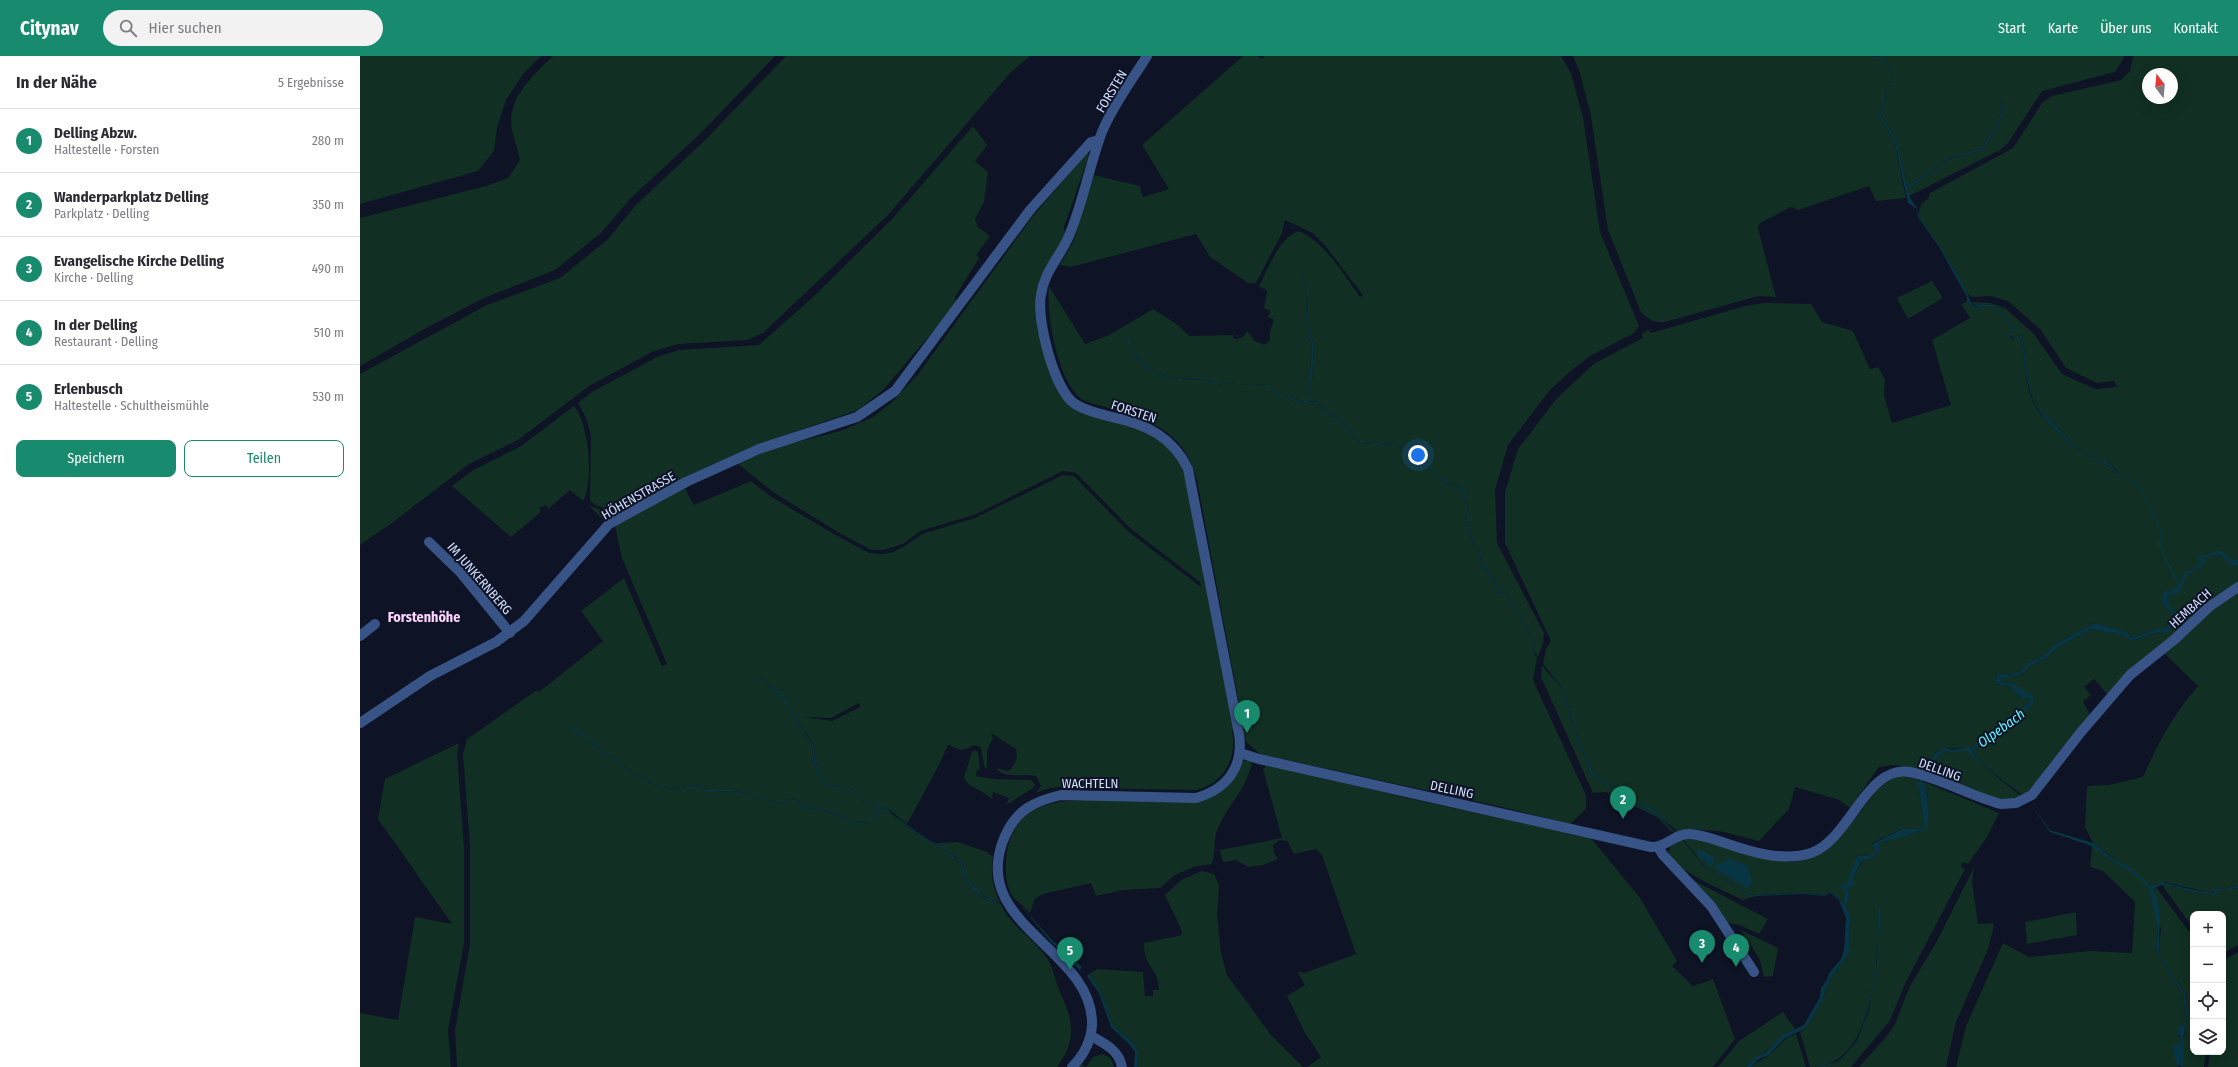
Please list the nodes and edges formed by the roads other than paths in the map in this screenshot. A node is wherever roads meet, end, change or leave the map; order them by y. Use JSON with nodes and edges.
{"nodes":[{"id":1,"x":1147,"y":56,"type":"edge"},
{"id":2,"x":1099,"y":140,"type":"junction"},
{"id":3,"x":429,"y":542,"type":"dead end"},
{"id":4,"x":2238,"y":587,"type":"edge"},
{"id":5,"x":375,"y":624,"type":"dead end"},
{"id":6,"x":510,"y":633,"type":"junction"},
{"id":7,"x":360,"y":636,"type":"edge"},
{"id":8,"x":2161,"y":650,"type":"joint"},
{"id":9,"x":360,"y":723,"type":"edge"},
{"id":10,"x":1240,"y":752,"type":"junction"},
{"id":11,"x":1658,"y":847,"type":"junction"},
{"id":12,"x":1754,"y":972,"type":"dead end"},
{"id":13,"x":1091,"y":1036,"type":"junction"},
{"id":14,"x":1072,"y":1067,"type":"edge"},
{"id":15,"x":1122,"y":1067,"type":"edge"}],
"edges":[{"from":1,"to":2,"type":"street","name":"FORSTEN"},
{"from":2,"to":6,"type":"street","name":"HÖHENSTRASSE"},
{"from":2,"to":10,"type":"street","name":"FORSTEN"},
{"from":3,"to":6,"type":"street","name":"IM JUNKERNBERG"},
{"from":4,"to":8,"type":"street","name":"HEMBACH"},
{"from":5,"to":7,"type":"street"},
{"from":6,"to":9,"type":"street","name":"HÖHENSTRASSE"},
{"from":8,"to":11,"type":"street","name":"DELLING"},
{"from":10,"to":11,"type":"street","name":"DELLING"},
{"from":10,"to":13,"type":"street","name":"WACHTELN"},
{"from":11,"to":12,"type":"street"},
{"from":13,"to":14,"type":"street"},
{"from":13,"to":15,"type":"street"}]}
